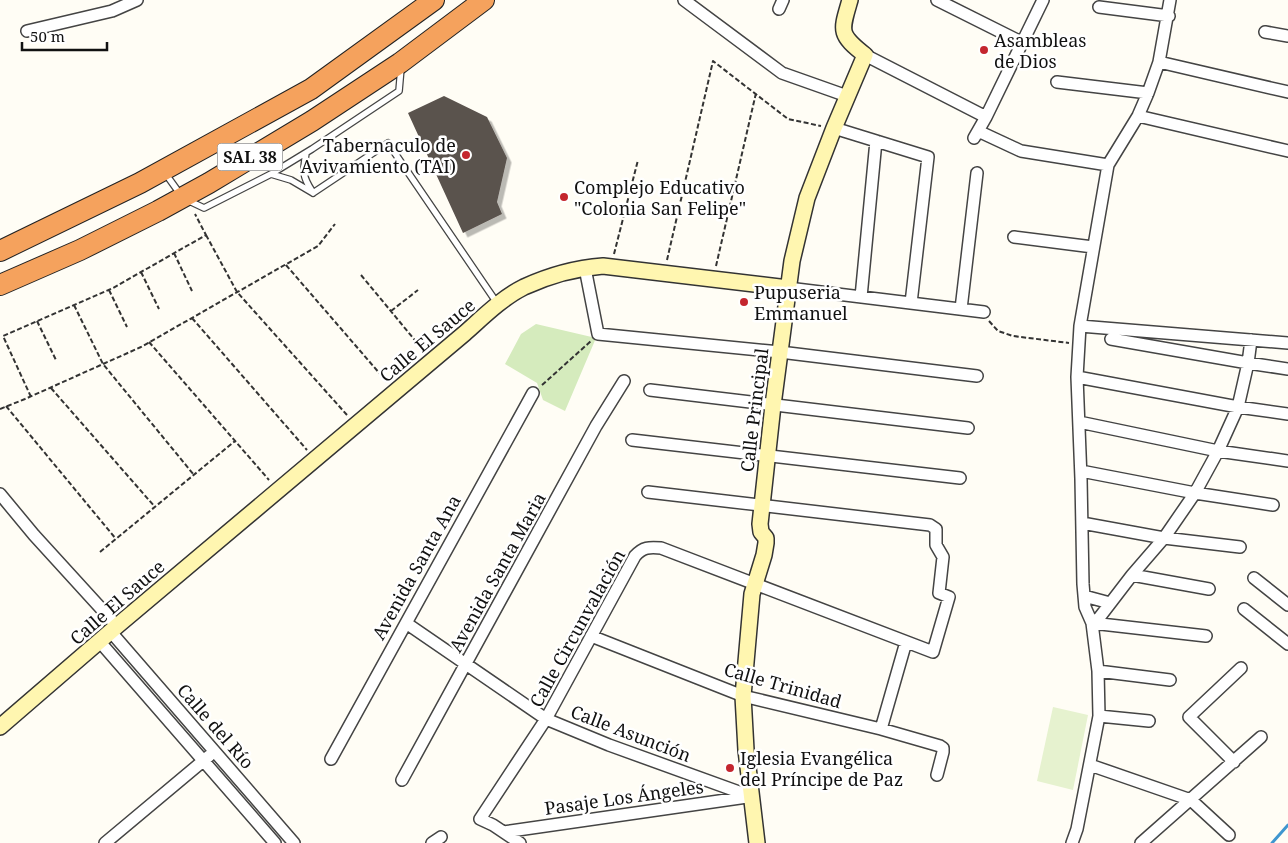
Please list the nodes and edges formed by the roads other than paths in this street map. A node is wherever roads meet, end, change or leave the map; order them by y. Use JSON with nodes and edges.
{"nodes":[{"id":1,"x":137,"y":0,"type":"edge"},
{"id":2,"x":423,"y":0,"type":"edge"},
{"id":3,"x":434,"y":0,"type":"edge"},
{"id":4,"x":484,"y":0,"type":"edge"},
{"id":5,"x":684,"y":0,"type":"edge"},
{"id":6,"x":850,"y":0,"type":"edge"},
{"id":7,"x":937,"y":0,"type":"edge"},
{"id":8,"x":1043,"y":0,"type":"edge"},
{"id":9,"x":1170,"y":0,"type":"edge"},
{"id":10,"x":1099,"y":7,"type":"dead end"},
{"id":11,"x":1169,"y":16,"type":"junction"},
{"id":12,"x":27,"y":31,"type":"dead end"},
{"id":13,"x":1265,"y":32,"type":"dead end"},
{"id":14,"x":1288,"y":36,"type":"edge"},
{"id":15,"x":1021,"y":42,"type":"junction"},
{"id":16,"x":374,"y":45,"type":"junction"},
{"id":17,"x":865,"y":55,"type":"junction"},
{"id":18,"x":1159,"y":62,"type":"junction"},
{"id":19,"x":400,"y":63,"type":"junction"},
{"id":20,"x":1057,"y":82,"type":"dead end"},
{"id":21,"x":1288,"y":92,"type":"edge"},
{"id":22,"x":1148,"y":93,"type":"junction"},
{"id":23,"x":847,"y":96,"type":"junction"},
{"id":24,"x":1138,"y":116,"type":"junction"},
{"id":25,"x":986,"y":117,"type":"junction"},
{"id":26,"x":834,"y":128,"type":"junction"},
{"id":27,"x":876,"y":142,"type":"junction"},
{"id":28,"x":1288,"y":151,"type":"edge"},
{"id":29,"x":306,"y":153,"type":"junction"},
{"id":30,"x":190,"y":156,"type":"junction"},
{"id":31,"x":1108,"y":165,"type":"junction"},
{"id":32,"x":163,"y":171,"type":"junction"},
{"id":33,"x":978,"y":173,"type":"dead end"},
{"id":34,"x":271,"y":174,"type":"junction"},
{"id":35,"x":210,"y":182,"type":"junction"},
{"id":36,"x":140,"y":183,"type":"junction"},
{"id":37,"x":314,"y":193,"type":"junction"},
{"id":38,"x":183,"y":198,"type":"junction"},
{"id":39,"x":158,"y":211,"type":"junction"},
{"id":40,"x":1014,"y":237,"type":"dead end"},
{"id":41,"x":4,"y":246,"type":"edge"},
{"id":42,"x":1093,"y":247,"type":"junction"},
{"id":43,"x":585,"y":268,"type":"junction"},
{"id":44,"x":0,"y":285,"type":"edge"},
{"id":45,"x":788,"y":288,"type":"junction"},
{"id":46,"x":860,"y":297,"type":"junction"},
{"id":47,"x":911,"y":303,"type":"junction"},
{"id":48,"x":498,"y":305,"type":"junction"},
{"id":49,"x":961,"y":309,"type":"junction"},
{"id":50,"x":984,"y":312,"type":"road end"},
{"id":51,"x":1080,"y":326,"type":"junction"},
{"id":52,"x":1111,"y":339,"type":"dead end"},
{"id":53,"x":1251,"y":340,"type":"junction"},
{"id":54,"x":1288,"y":343,"type":"edge"},
{"id":55,"x":780,"y":352,"type":"junction"},
{"id":56,"x":1248,"y":363,"type":"junction"},
{"id":57,"x":1288,"y":369,"type":"edge"},
{"id":58,"x":977,"y":376,"type":"dead end"},
{"id":59,"x":1077,"y":377,"type":"junction"},
{"id":60,"x":624,"y":381,"type":"dead end"},
{"id":61,"x":650,"y":390,"type":"dead end"},
{"id":62,"x":533,"y":393,"type":"road end"},
{"id":63,"x":773,"y":405,"type":"junction"},
{"id":64,"x":1238,"y":407,"type":"junction"},
{"id":65,"x":1288,"y":414,"type":"edge"},
{"id":66,"x":1079,"y":422,"type":"junction"},
{"id":67,"x":968,"y":428,"type":"dead end"},
{"id":68,"x":632,"y":440,"type":"dead end"},
{"id":69,"x":1218,"y":450,"type":"junction"},
{"id":70,"x":768,"y":455,"type":"junction"},
{"id":71,"x":1288,"y":461,"type":"edge"},
{"id":72,"x":1081,"y":471,"type":"junction"},
{"id":73,"x":960,"y":478,"type":"dead end"},
{"id":74,"x":648,"y":492,"type":"dead end"},
{"id":75,"x":1195,"y":493,"type":"junction"},
{"id":76,"x":0,"y":494,"type":"edge"},
{"id":77,"x":1273,"y":505,"type":"dead end"},
{"id":78,"x":762,"y":506,"type":"junction"},
{"id":79,"x":1082,"y":523,"type":"junction"},
{"id":80,"x":1164,"y":538,"type":"junction"},
{"id":81,"x":1240,"y":547,"type":"dead end"},
{"id":82,"x":1132,"y":575,"type":"junction"},
{"id":83,"x":1254,"y":578,"type":"dead end"},
{"id":84,"x":754,"y":583,"type":"junction"},
{"id":85,"x":1209,"y":590,"type":"dead end"},
{"id":86,"x":1084,"y":596,"type":"junction"},
{"id":87,"x":1110,"y":603,"type":"junction"},
{"id":88,"x":1288,"y":605,"type":"edge"},
{"id":89,"x":1244,"y":609,"type":"dead end"},
{"id":90,"x":406,"y":623,"type":"junction"},
{"id":91,"x":1092,"y":623,"type":"junction"},
{"id":92,"x":109,"y":634,"type":"junction"},
{"id":93,"x":591,"y":636,"type":"junction"},
{"id":94,"x":1206,"y":636,"type":"dead end"},
{"id":95,"x":906,"y":642,"type":"junction"},
{"id":96,"x":1288,"y":644,"type":"edge"},
{"id":97,"x":466,"y":664,"type":"junction"},
{"id":98,"x":1241,"y":668,"type":"dead end"},
{"id":99,"x":1098,"y":671,"type":"junction"},
{"id":100,"x":1170,"y":680,"type":"dead end"},
{"id":101,"x":743,"y":696,"type":"junction"},
{"id":102,"x":1099,"y":716,"type":"junction"},
{"id":103,"x":546,"y":719,"type":"junction"},
{"id":104,"x":1149,"y":721,"type":"dead end"},
{"id":105,"x":0,"y":727,"type":"edge"},
{"id":106,"x":881,"y":729,"type":"junction"},
{"id":107,"x":1261,"y":737,"type":"dead end"},
{"id":108,"x":214,"y":752,"type":"junction"},
{"id":109,"x":331,"y":759,"type":"dead end"},
{"id":110,"x":204,"y":761,"type":"junction"},
{"id":111,"x":1234,"y":762,"type":"junction"},
{"id":112,"x":1090,"y":765,"type":"junction"},
{"id":113,"x":936,"y":775,"type":"dead end"},
{"id":114,"x":402,"y":780,"type":"dead end"},
{"id":115,"x":750,"y":796,"type":"junction"},
{"id":116,"x":1191,"y":800,"type":"junction"},
{"id":117,"x":504,"y":832,"type":"junction"},
{"id":118,"x":1229,"y":835,"type":"dead end"},
{"id":119,"x":106,"y":843,"type":"edge"},
{"id":120,"x":275,"y":843,"type":"edge"},
{"id":121,"x":294,"y":843,"type":"edge"},
{"id":122,"x":520,"y":843,"type":"edge"},
{"id":123,"x":757,"y":843,"type":"edge"},
{"id":124,"x":1072,"y":843,"type":"edge"},
{"id":125,"x":1141,"y":843,"type":"edge"}],
"edges":[{"from":1,"to":12,"type":"street"},
{"from":2,"to":16,"type":"street"},
{"from":3,"to":16,"type":"highway","number":"SAL 38"},
{"from":4,"to":19,"type":"highway","number":"SAL 38"},
{"from":5,"to":23,"type":"street"},
{"from":6,"to":17,"type":"street"},
{"from":7,"to":15,"type":"street"},
{"from":8,"to":15,"type":"street"},
{"from":9,"to":11,"type":"street"},
{"from":10,"to":11,"type":"street"},
{"from":11,"to":18,"type":"street"},
{"from":13,"to":14,"type":"street"},
{"from":15,"to":25,"type":"street"},
{"from":16,"to":30,"type":"highway","number":"SAL 38"},
{"from":17,"to":23,"type":"street","name":"Calle Principal"},
{"from":17,"to":25,"type":"street"},
{"from":18,"to":21,"type":"street"},
{"from":18,"to":22,"type":"street"},
{"from":19,"to":29,"type":"lane"},
{"from":19,"to":35,"type":"highway","number":"SAL 38"},
{"from":20,"to":22,"type":"street"},
{"from":22,"to":24,"type":"street"},
{"from":23,"to":26,"type":"street","name":"Calle Principal"},
{"from":24,"to":28,"type":"street"},
{"from":24,"to":31,"type":"street"},
{"from":25,"to":31,"type":"street"},
{"from":26,"to":27,"type":"street"},
{"from":26,"to":45,"type":"street","name":"Calle Principal"},
{"from":27,"to":46,"type":"street"},
{"from":27,"to":47,"type":"street"},
{"from":29,"to":34,"type":"lane"},
{"from":29,"to":37,"type":"lane"},
{"from":30,"to":32,"type":"highway","number":"SAL 38"},
{"from":30,"to":35,"type":"highway"},
{"from":31,"to":42,"type":"street"},
{"from":32,"to":36,"type":"highway","number":"SAL 38"},
{"from":32,"to":38,"type":"lane"},
{"from":33,"to":49,"type":"street"},
{"from":34,"to":37,"type":"lane"},
{"from":34,"to":38,"type":"lane"},
{"from":35,"to":38,"type":"highway","number":"SAL 38"},
{"from":36,"to":39,"type":"highway"},
{"from":36,"to":41,"type":"highway","number":"SAL 38"},
{"from":37,"to":48,"type":"lane"},
{"from":38,"to":39,"type":"highway","number":"SAL 38"},
{"from":39,"to":44,"type":"highway","number":"SAL 38"},
{"from":40,"to":42,"type":"street"},
{"from":42,"to":51,"type":"street"},
{"from":43,"to":45,"type":"street","name":"Calle El Sauce"},
{"from":43,"to":48,"type":"street","name":"Calle El Sauce"},
{"from":43,"to":55,"type":"street"},
{"from":45,"to":46,"type":"street","name":"Calle El Sauce"},
{"from":45,"to":55,"type":"street","name":"Calle Principal"},
{"from":46,"to":47,"type":"street","name":"Calle El Sauce"},
{"from":47,"to":49,"type":"street","name":"Calle El Sauce"},
{"from":48,"to":92,"type":"street","name":"Calle El Sauce"},
{"from":49,"to":50,"type":"street","name":"Calle El Sauce"},
{"from":51,"to":53,"type":"street"},
{"from":51,"to":59,"type":"street"},
{"from":52,"to":56,"type":"street"},
{"from":53,"to":54,"type":"street"},
{"from":53,"to":56,"type":"street"},
{"from":55,"to":58,"type":"street"},
{"from":55,"to":63,"type":"street","name":"Calle Principal"},
{"from":56,"to":57,"type":"street"},
{"from":56,"to":64,"type":"street"},
{"from":59,"to":64,"type":"street"},
{"from":59,"to":66,"type":"street"},
{"from":60,"to":97,"type":"street","name":"Avenida Santa Maria"},
{"from":61,"to":63,"type":"street"},
{"from":62,"to":90,"type":"street","name":"Avenida Santa Ana"},
{"from":63,"to":67,"type":"street"},
{"from":63,"to":70,"type":"street","name":"Calle Principal"},
{"from":64,"to":65,"type":"street"},
{"from":64,"to":69,"type":"street"},
{"from":66,"to":69,"type":"street"},
{"from":66,"to":72,"type":"street"},
{"from":68,"to":70,"type":"street"},
{"from":69,"to":71,"type":"street"},
{"from":69,"to":75,"type":"street"},
{"from":70,"to":73,"type":"street"},
{"from":70,"to":78,"type":"street","name":"Calle Principal"},
{"from":72,"to":75,"type":"street"},
{"from":72,"to":79,"type":"street"},
{"from":74,"to":78,"type":"street"},
{"from":75,"to":77,"type":"street"},
{"from":75,"to":80,"type":"street"},
{"from":76,"to":92,"type":"street"},
{"from":78,"to":84,"type":"street","name":"Calle Principal"},
{"from":78,"to":95,"type":"street","name":"Calle Circunvalación"},
{"from":79,"to":80,"type":"street"},
{"from":79,"to":86,"type":"street"},
{"from":80,"to":81,"type":"street"},
{"from":80,"to":82,"type":"street"},
{"from":82,"to":85,"type":"street"},
{"from":82,"to":87,"type":"street"},
{"from":83,"to":88,"type":"street"},
{"from":84,"to":93,"type":"street","name":"Calle Circunvalación"},
{"from":84,"to":95,"type":"street","name":"Calle Circunvalación"},
{"from":84,"to":101,"type":"street","name":"Calle Principal"},
{"from":86,"to":87,"type":"street"},
{"from":86,"to":91,"type":"street"},
{"from":87,"to":91,"type":"street"},
{"from":89,"to":96,"type":"street"},
{"from":90,"to":97,"type":"street","name":"Calle Asunción"},
{"from":90,"to":109,"type":"street","name":"Avenida Santa Ana"},
{"from":91,"to":94,"type":"street"},
{"from":91,"to":99,"type":"street"},
{"from":92,"to":105,"type":"street","name":"Calle El Sauce"},
{"from":92,"to":108,"type":"street","name":"Calle del Río"},
{"from":92,"to":110,"type":"street","name":"Calle del Río"},
{"from":93,"to":101,"type":"street","name":"Calle Trinidad"},
{"from":93,"to":103,"type":"street","name":"Calle Circunvalación"},
{"from":95,"to":106,"type":"street"},
{"from":97,"to":103,"type":"street","name":"Calle Asunción"},
{"from":97,"to":114,"type":"street","name":"Avenida Santa Maria"},
{"from":98,"to":111,"type":"street"},
{"from":99,"to":100,"type":"street"},
{"from":99,"to":102,"type":"street"},
{"from":101,"to":106,"type":"street","name":"Calle Trinidad"},
{"from":101,"to":115,"type":"street","name":"Calle Principal"},
{"from":102,"to":104,"type":"street"},
{"from":102,"to":112,"type":"street"},
{"from":103,"to":115,"type":"street","name":"Calle Asunción"},
{"from":103,"to":117,"type":"street","name":"Calle Circunvalación"},
{"from":106,"to":113,"type":"street","name":"Calle Trinidad"},
{"from":107,"to":111,"type":"street"},
{"from":108,"to":110,"type":"street"},
{"from":108,"to":121,"type":"street","name":"Calle del Río"},
{"from":110,"to":119,"type":"street"},
{"from":110,"to":120,"type":"street","name":"Calle del Río"},
{"from":111,"to":116,"type":"street"},
{"from":112,"to":116,"type":"street"},
{"from":112,"to":124,"type":"street"},
{"from":115,"to":117,"type":"street","name":"Pasaje Los Ángeles"},
{"from":115,"to":123,"type":"street","name":"Calle Principal"},
{"from":116,"to":118,"type":"street"},
{"from":116,"to":125,"type":"street"},
{"from":117,"to":122,"type":"street","name":"Calle Circunvalación"}]}
